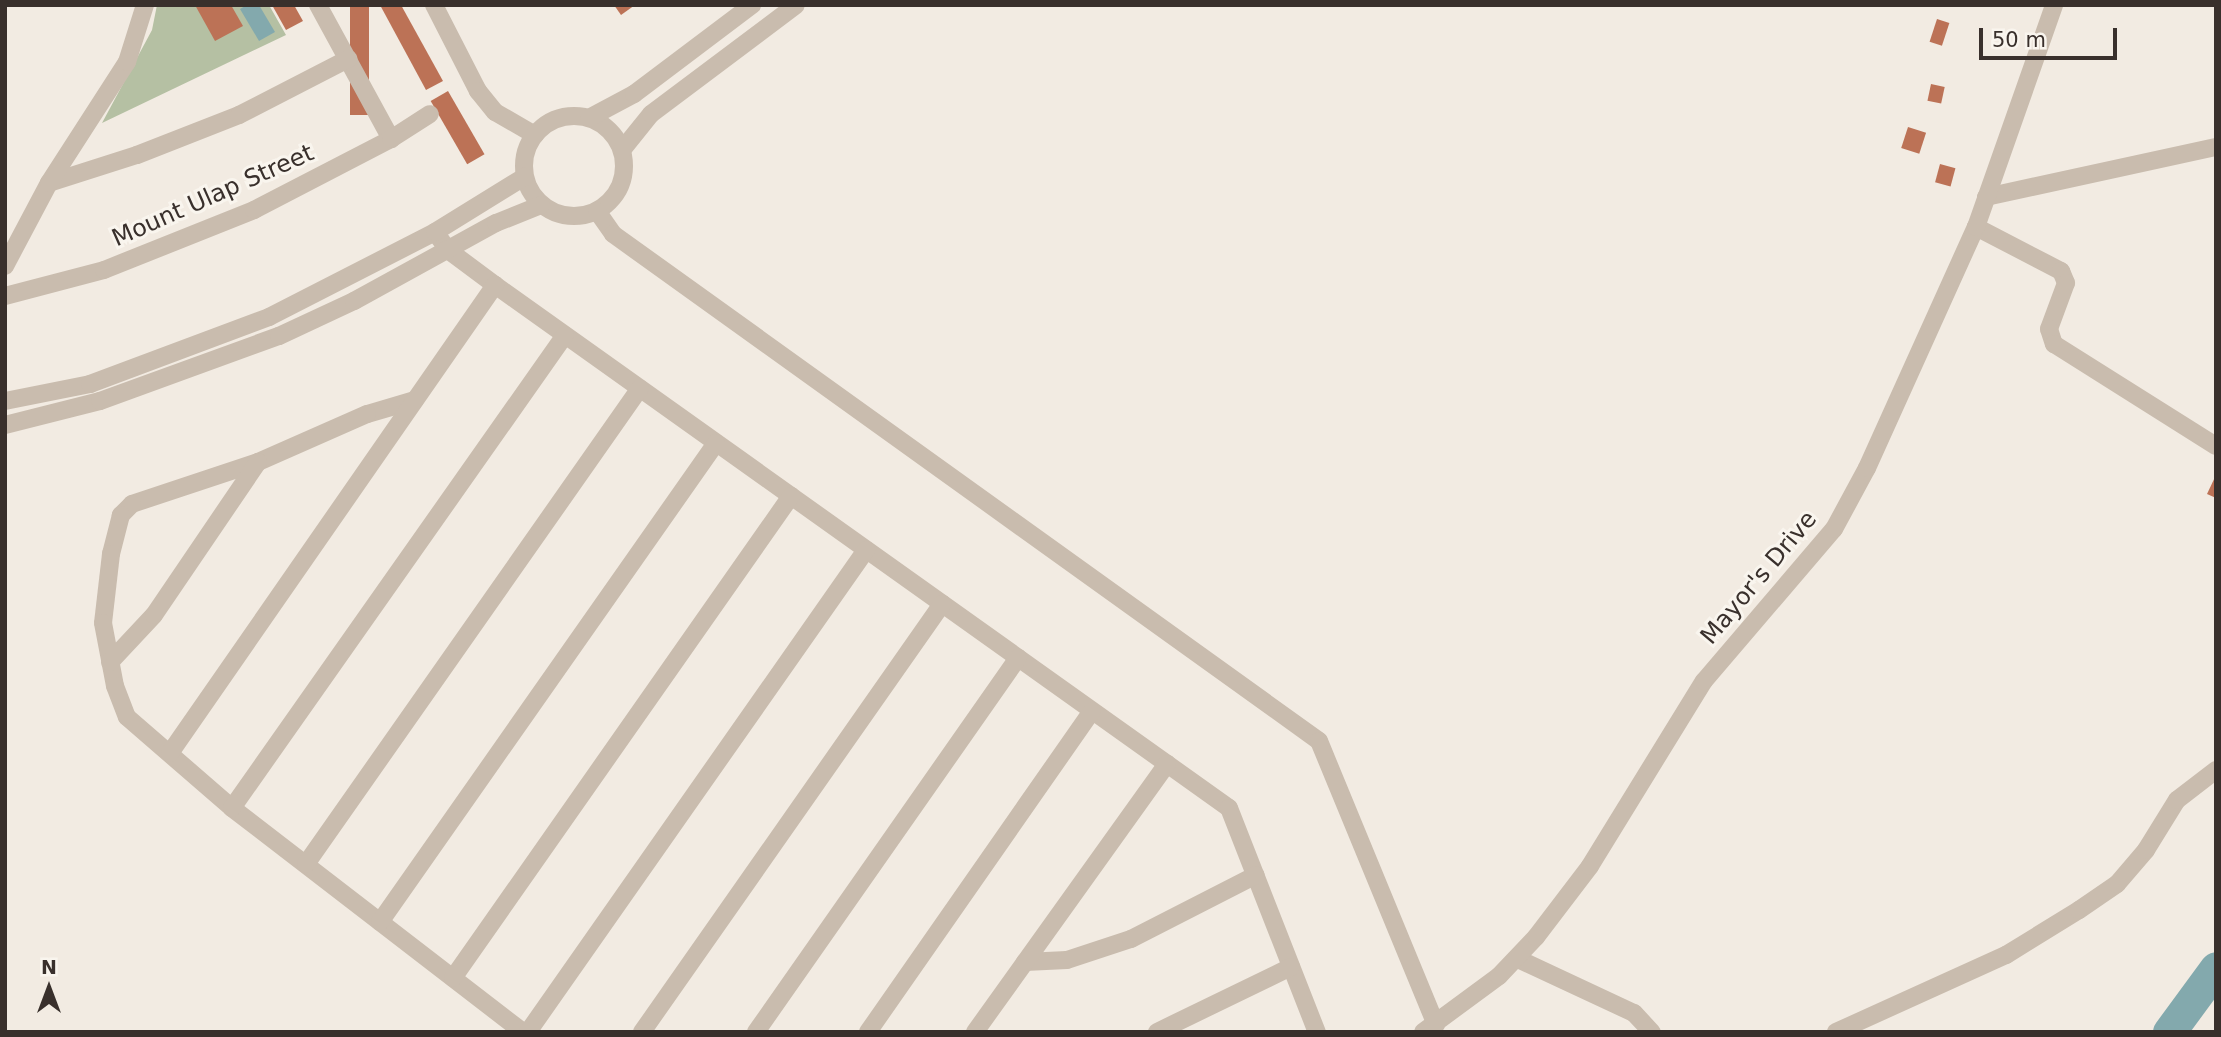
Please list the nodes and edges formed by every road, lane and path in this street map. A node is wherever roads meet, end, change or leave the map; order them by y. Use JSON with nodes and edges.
{"nodes":[{"id":1,"x":145,"y":5,"type":"edge"},
{"id":2,"x":318,"y":5,"type":"edge"},
{"id":3,"x":434,"y":5,"type":"edge"},
{"id":4,"x":752,"y":5,"type":"edge"},
{"id":5,"x":796,"y":5,"type":"edge"},
{"id":6,"x":2054,"y":5,"type":"edge"},
{"id":7,"x":348,"y":59,"type":"junction"},
{"id":8,"x":430,"y":114,"type":"dead end"},
{"id":9,"x":589,"y":118,"type":"junction"},
{"id":10,"x":534,"y":135,"type":"junction"},
{"id":11,"x":391,"y":139,"type":"junction"},
{"id":12,"x":2216,"y":147,"type":"edge"},
{"id":13,"x":622,"y":150,"type":"junction"},
{"id":14,"x":524,"y":177,"type":"junction"},
{"id":15,"x":49,"y":183,"type":"junction"},
{"id":16,"x":1986,"y":197,"type":"junction"},
{"id":17,"x":541,"y":205,"type":"junction"},
{"id":18,"x":597,"y":211,"type":"junction"},
{"id":19,"x":1976,"y":227,"type":"junction"},
{"id":20,"x":435,"y":232,"type":"junction"},
{"id":21,"x":448,"y":250,"type":"junction"},
{"id":22,"x":5,"y":266,"type":"edge"},
{"id":23,"x":495,"y":285,"type":"junction"},
{"id":24,"x":5,"y":296,"type":"edge"},
{"id":25,"x":565,"y":335,"type":"junction"},
{"id":26,"x":640,"y":388,"type":"junction"},
{"id":27,"x":415,"y":400,"type":"junction"},
{"id":28,"x":5,"y":401,"type":"edge"},
{"id":29,"x":5,"y":425,"type":"edge"},
{"id":30,"x":716,"y":443,"type":"junction"},
{"id":31,"x":2216,"y":446,"type":"edge"},
{"id":32,"x":258,"y":462,"type":"junction"},
{"id":33,"x":791,"y":496,"type":"junction"},
{"id":34,"x":866,"y":550,"type":"junction"},
{"id":35,"x":942,"y":604,"type":"junction"},
{"id":36,"x":1018,"y":658,"type":"junction"},
{"id":37,"x":110,"y":662,"type":"junction"},
{"id":38,"x":1092,"y":711,"type":"junction"},
{"id":39,"x":170,"y":752,"type":"junction"},
{"id":40,"x":1167,"y":764,"type":"junction"},
{"id":41,"x":2216,"y":770,"type":"edge"},
{"id":42,"x":232,"y":808,"type":"junction"},
{"id":43,"x":306,"y":864,"type":"junction"},
{"id":44,"x":1256,"y":875,"type":"junction"},
{"id":45,"x":380,"y":922,"type":"junction"},
{"id":46,"x":1518,"y":959,"type":"junction"},
{"id":47,"x":1025,"y":962,"type":"junction"},
{"id":48,"x":1291,"y":967,"type":"junction"},
{"id":49,"x":453,"y":978,"type":"junction"},
{"id":50,"x":1429,"y":1028,"type":"edge"},
{"id":51,"x":525,"y":1032,"type":"edge"},
{"id":52,"x":642,"y":1032,"type":"edge"},
{"id":53,"x":755,"y":1032,"type":"edge"},
{"id":54,"x":868,"y":1032,"type":"edge"},
{"id":55,"x":975,"y":1032,"type":"edge"},
{"id":56,"x":1157,"y":1032,"type":"edge"},
{"id":57,"x":1317,"y":1032,"type":"edge"},
{"id":58,"x":1652,"y":1032,"type":"edge"},
{"id":59,"x":1836,"y":1032,"type":"edge"}],
"edges":[{"from":1,"to":15,"type":"street"},
{"from":2,"to":7,"type":"street"},
{"from":3,"to":10,"type":"street"},
{"from":4,"to":9,"type":"street"},
{"from":5,"to":13,"type":"street"},
{"from":6,"to":16,"type":"street","name":"Mayor's Drive"},
{"from":7,"to":11,"type":"street"},
{"from":7,"to":15,"type":"street"},
{"from":8,"to":11,"type":"street","name":"Mount Ulap Street"},
{"from":9,"to":10,"type":"street"},
{"from":9,"to":13,"type":"street"},
{"from":10,"to":14,"type":"street"},
{"from":11,"to":24,"type":"street","name":"Mount Ulap Street"},
{"from":12,"to":16,"type":"street"},
{"from":13,"to":18,"type":"street"},
{"from":14,"to":17,"type":"street"},
{"from":14,"to":20,"type":"street"},
{"from":15,"to":22,"type":"street"},
{"from":16,"to":19,"type":"street","name":"Mayor's Drive"},
{"from":17,"to":18,"type":"street"},
{"from":17,"to":21,"type":"street"},
{"from":18,"to":50,"type":"street"},
{"from":19,"to":31,"type":"street"},
{"from":19,"to":46,"type":"street","name":"Mayor's Drive"},
{"from":20,"to":21,"type":"street"},
{"from":20,"to":28,"type":"street"},
{"from":21,"to":23,"type":"street"},
{"from":21,"to":29,"type":"street"},
{"from":23,"to":25,"type":"street"},
{"from":23,"to":27,"type":"street"},
{"from":25,"to":26,"type":"street"},
{"from":25,"to":42,"type":"street"},
{"from":26,"to":30,"type":"street"},
{"from":26,"to":43,"type":"street"},
{"from":27,"to":32,"type":"street"},
{"from":27,"to":39,"type":"street"},
{"from":30,"to":33,"type":"street"},
{"from":30,"to":45,"type":"street"},
{"from":32,"to":37,"type":"street"},
{"from":32,"to":37,"type":"street"},
{"from":33,"to":34,"type":"street"},
{"from":33,"to":49,"type":"street"},
{"from":34,"to":35,"type":"street"},
{"from":34,"to":51,"type":"street"},
{"from":35,"to":36,"type":"street"},
{"from":35,"to":52,"type":"street"},
{"from":36,"to":38,"type":"street"},
{"from":36,"to":53,"type":"street"},
{"from":37,"to":39,"type":"street"},
{"from":38,"to":40,"type":"street"},
{"from":38,"to":54,"type":"street"},
{"from":39,"to":42,"type":"street"},
{"from":40,"to":44,"type":"street"},
{"from":40,"to":47,"type":"street"},
{"from":41,"to":59,"type":"street"},
{"from":42,"to":43,"type":"street"},
{"from":43,"to":45,"type":"street"},
{"from":44,"to":47,"type":"street"},
{"from":44,"to":48,"type":"street"},
{"from":45,"to":49,"type":"street"},
{"from":46,"to":50,"type":"street","name":"Mayor's Drive"},
{"from":46,"to":58,"type":"street"},
{"from":47,"to":55,"type":"street"},
{"from":48,"to":56,"type":"street"},
{"from":48,"to":57,"type":"street"},
{"from":49,"to":51,"type":"street"}]}
